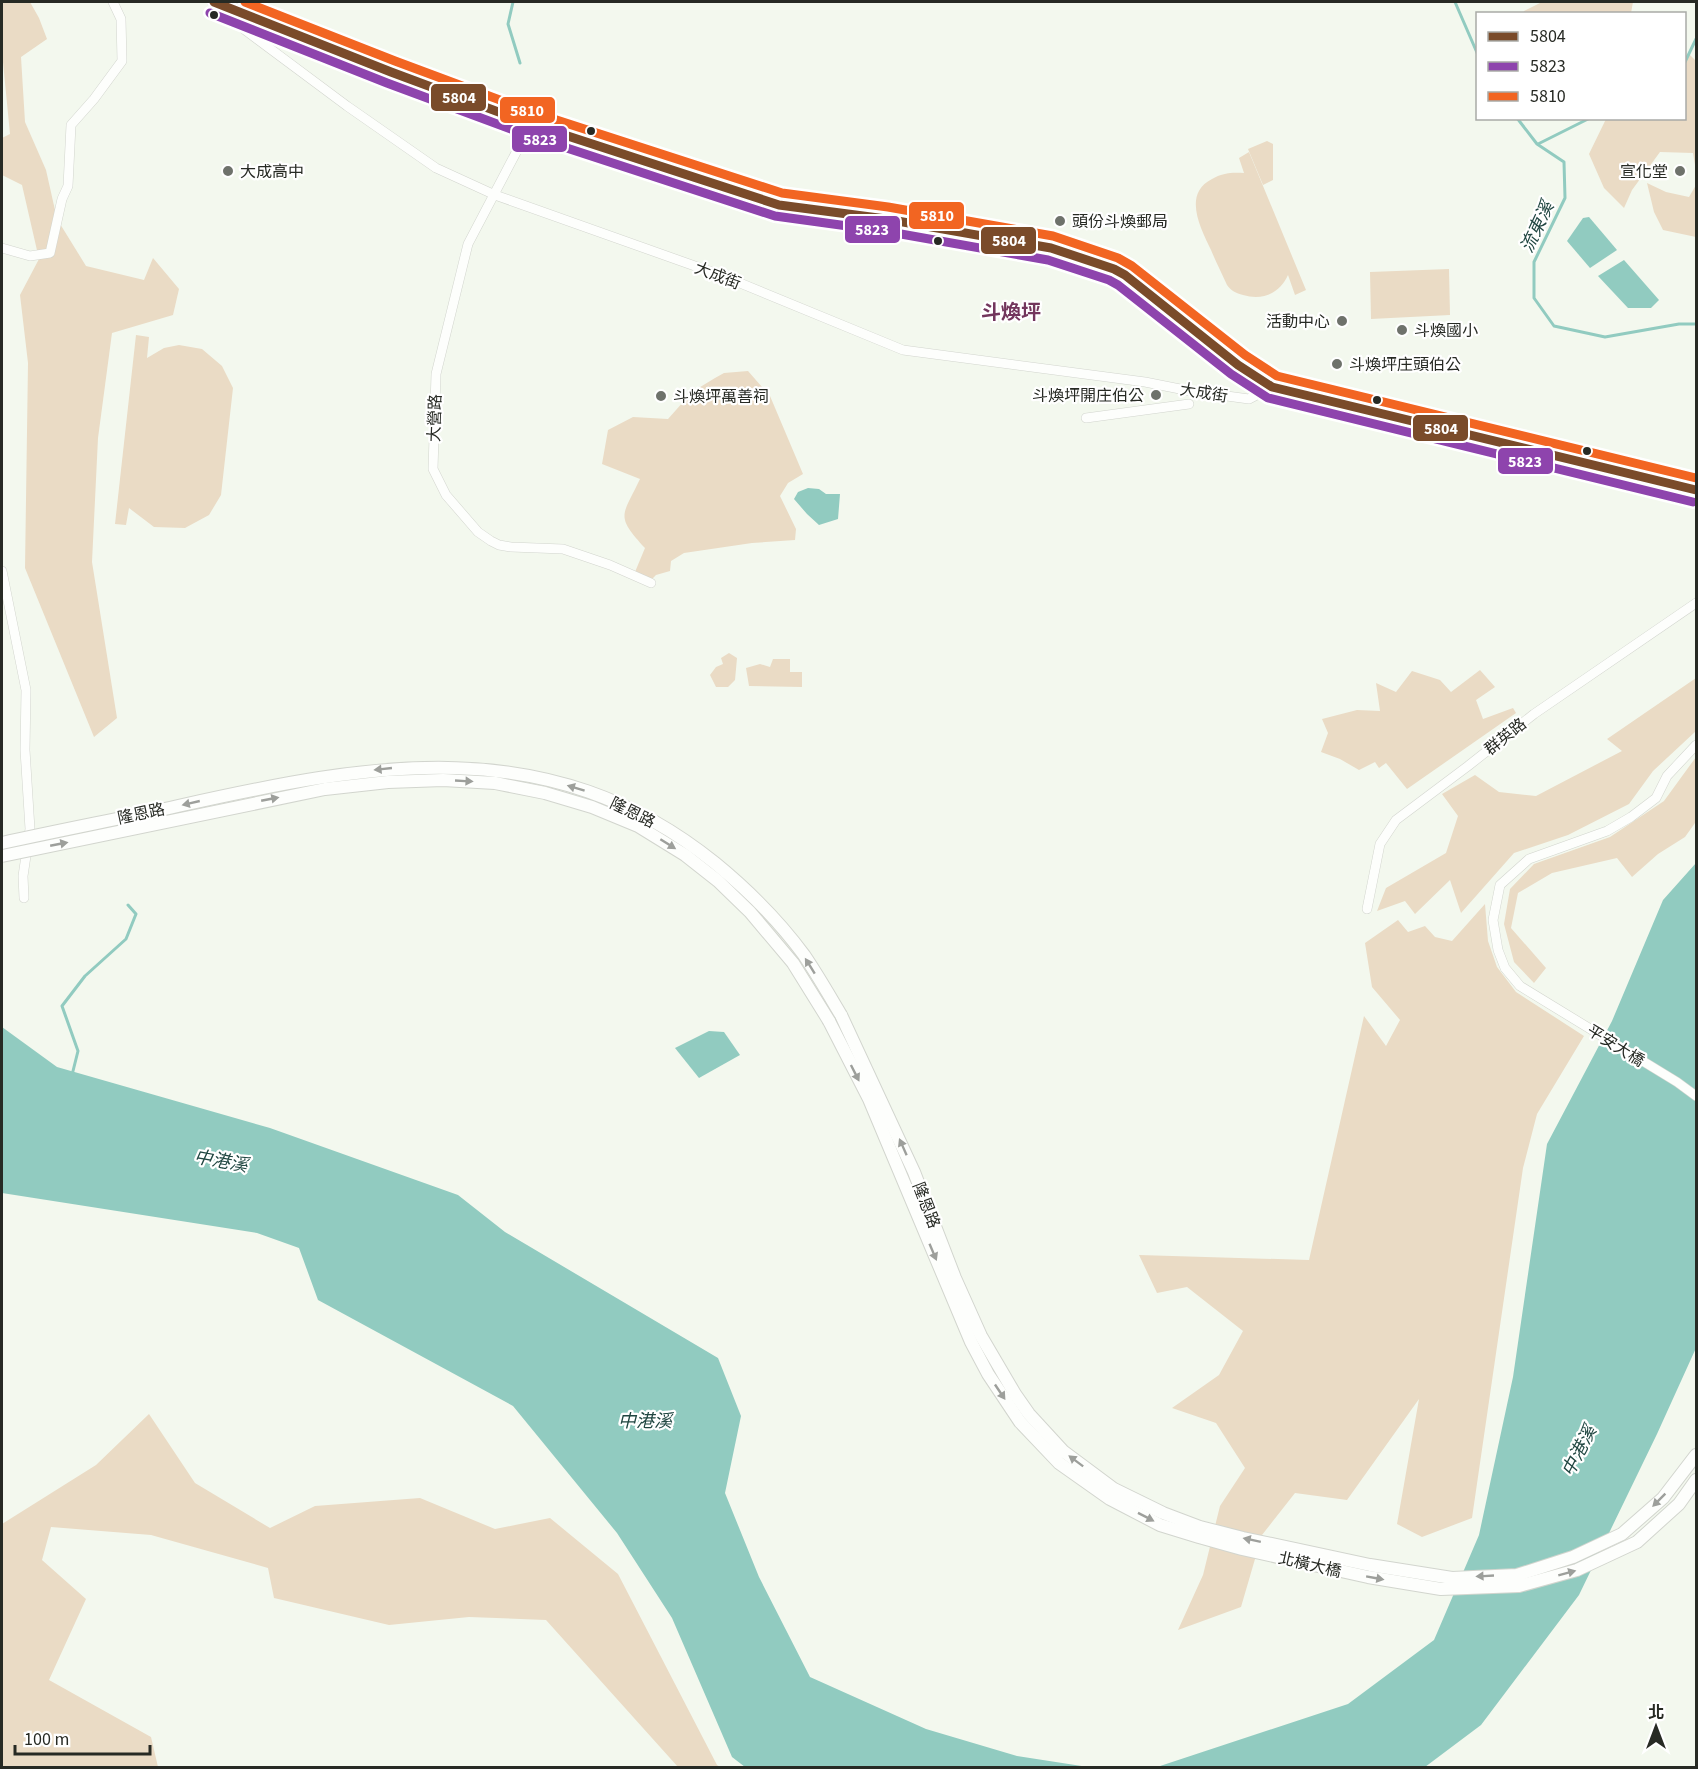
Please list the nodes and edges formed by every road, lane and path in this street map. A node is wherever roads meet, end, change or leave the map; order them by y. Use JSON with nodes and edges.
{"nodes":[{"id":1,"x":113,"y":2,"type":"edge"},
{"id":2,"x":216,"y":3,"type":"edge"},
{"id":3,"x":531,"y":124,"type":"junction"},
{"id":4,"x":495,"y":195,"type":"junction"},
{"id":5,"x":2,"y":248,"type":"edge"},
{"id":6,"x":1272,"y":387,"type":"junction"},
{"id":7,"x":1189,"y":404,"type":"dead end"},
{"id":8,"x":1086,"y":418,"type":"dead end"},
{"id":9,"x":1696,"y":490,"type":"edge"},
{"id":10,"x":2,"y":571,"type":"edge"},
{"id":11,"x":651,"y":583,"type":"dead end"},
{"id":12,"x":1696,"y":603,"type":"edge"},
{"id":13,"x":1696,"y":745,"type":"edge"},
{"id":14,"x":2,"y":843,"type":"edge"},
{"id":15,"x":2,"y":856,"type":"edge"},
{"id":16,"x":24,"y":898,"type":"dead end"},
{"id":17,"x":1367,"y":909,"type":"dead end"},
{"id":18,"x":1696,"y":1096,"type":"edge"},
{"id":19,"x":976,"y":1339,"type":"junction"},
{"id":20,"x":1696,"y":1455,"type":"edge"},
{"id":21,"x":1696,"y":1480,"type":"edge"}],
"edges":[{"from":1,"to":5,"type":"street"},
{"from":2,"to":3,"type":"main road"},
{"from":2,"to":4,"type":"street","name":"大成街"},
{"from":3,"to":4,"type":"street","name":"大營路"},
{"from":3,"to":6,"type":"main road"},
{"from":4,"to":6,"type":"street","name":"大成街"},
{"from":4,"to":11,"type":"street","name":"大營路"},
{"from":6,"to":9,"type":"main road"},
{"from":7,"to":8,"type":"street"},
{"from":10,"to":16,"type":"street"},
{"from":12,"to":17,"type":"street","name":"群英路"},
{"from":13,"to":18,"type":"street","name":"平安大橋"},
{"from":19,"to":14,"type":"main road","name":"隆恩路","one_way":true,"bridge":true},
{"from":15,"to":19,"type":"main road","name":"隆恩路","one_way":true,"bridge":true},
{"from":20,"to":19,"type":"main road","name":"北橫大橋","one_way":true},
{"from":19,"to":21,"type":"main road","name":"北橫大橋","one_way":true}]}
